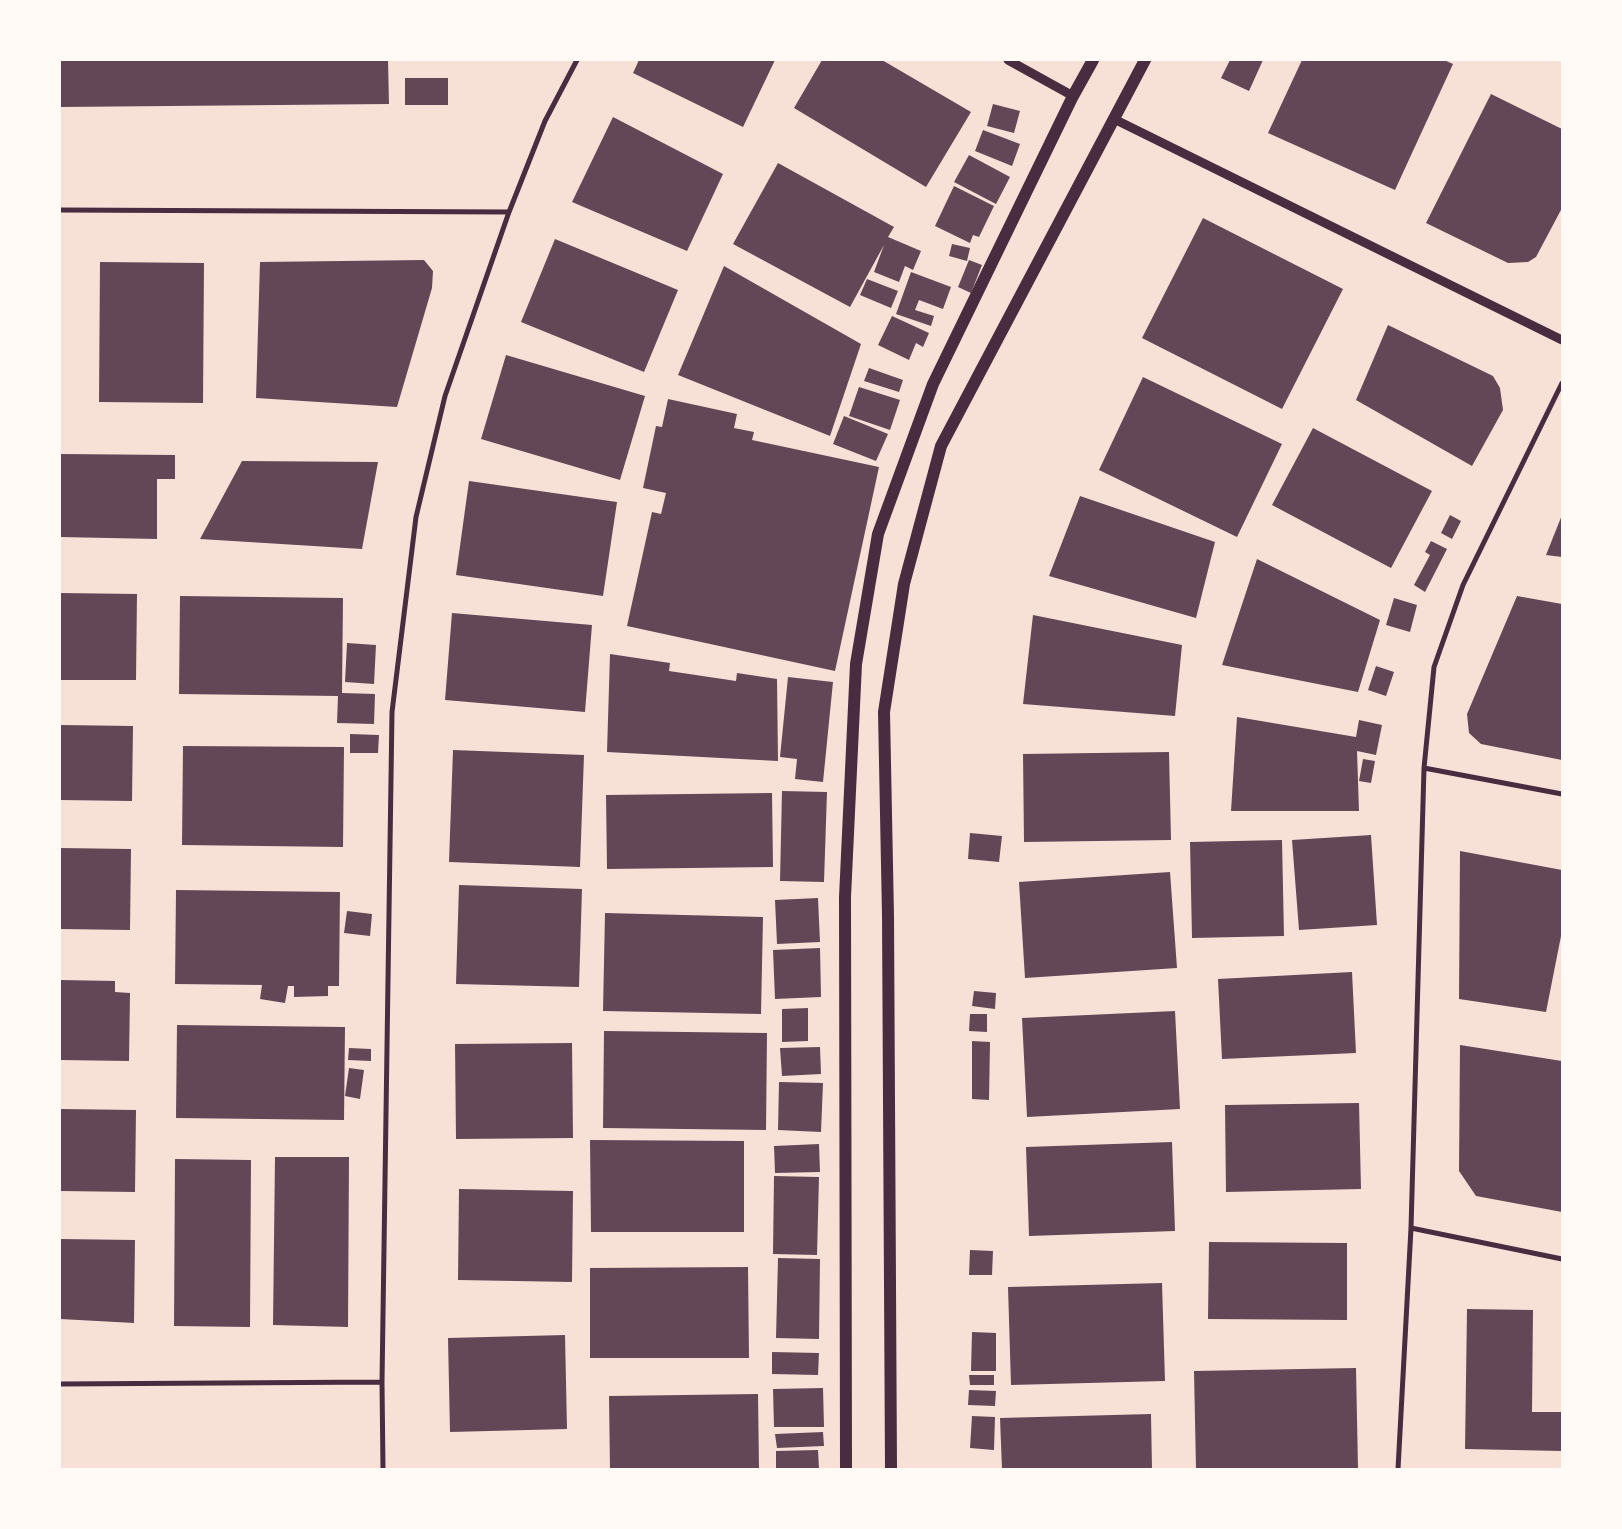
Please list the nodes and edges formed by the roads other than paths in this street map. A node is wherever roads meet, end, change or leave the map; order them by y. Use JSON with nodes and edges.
{"nodes":[{"id":1,"x":577,"y":60,"type":"edge"},
{"id":2,"x":1008,"y":60,"type":"edge"},
{"id":3,"x":1093,"y":60,"type":"edge"},
{"id":4,"x":1145,"y":60,"type":"edge"},
{"id":5,"x":1073,"y":96,"type":"junction"},
{"id":6,"x":1114,"y":119,"type":"junction"},
{"id":7,"x":60,"y":210,"type":"edge"},
{"id":8,"x":509,"y":212,"type":"junction"},
{"id":9,"x":1562,"y":340,"type":"edge"},
{"id":10,"x":1562,"y":383,"type":"edge"},
{"id":11,"x":1424,"y":768,"type":"junction"},
{"id":12,"x":1562,"y":794,"type":"edge"},
{"id":13,"x":1412,"y":1228,"type":"junction"},
{"id":14,"x":1562,"y":1259,"type":"edge"},
{"id":15,"x":382,"y":1382,"type":"junction"},
{"id":16,"x":60,"y":1384,"type":"edge"},
{"id":17,"x":384,"y":1469,"type":"edge"},
{"id":18,"x":846,"y":1469,"type":"edge"},
{"id":19,"x":891,"y":1469,"type":"edge"},
{"id":20,"x":1398,"y":1469,"type":"edge"}],
"edges":[{"from":1,"to":8,"type":"street"},
{"from":2,"to":5,"type":"street"},
{"from":3,"to":5,"type":"main road"},
{"from":4,"to":6,"type":"main road"},
{"from":5,"to":18,"type":"main road"},
{"from":6,"to":9,"type":"street"},
{"from":6,"to":19,"type":"main road"},
{"from":7,"to":8,"type":"street"},
{"from":8,"to":15,"type":"street"},
{"from":10,"to":11,"type":"street"},
{"from":11,"to":12,"type":"street"},
{"from":11,"to":13,"type":"street"},
{"from":13,"to":14,"type":"street"},
{"from":13,"to":20,"type":"street"},
{"from":15,"to":16,"type":"street"},
{"from":15,"to":17,"type":"street"}]}
